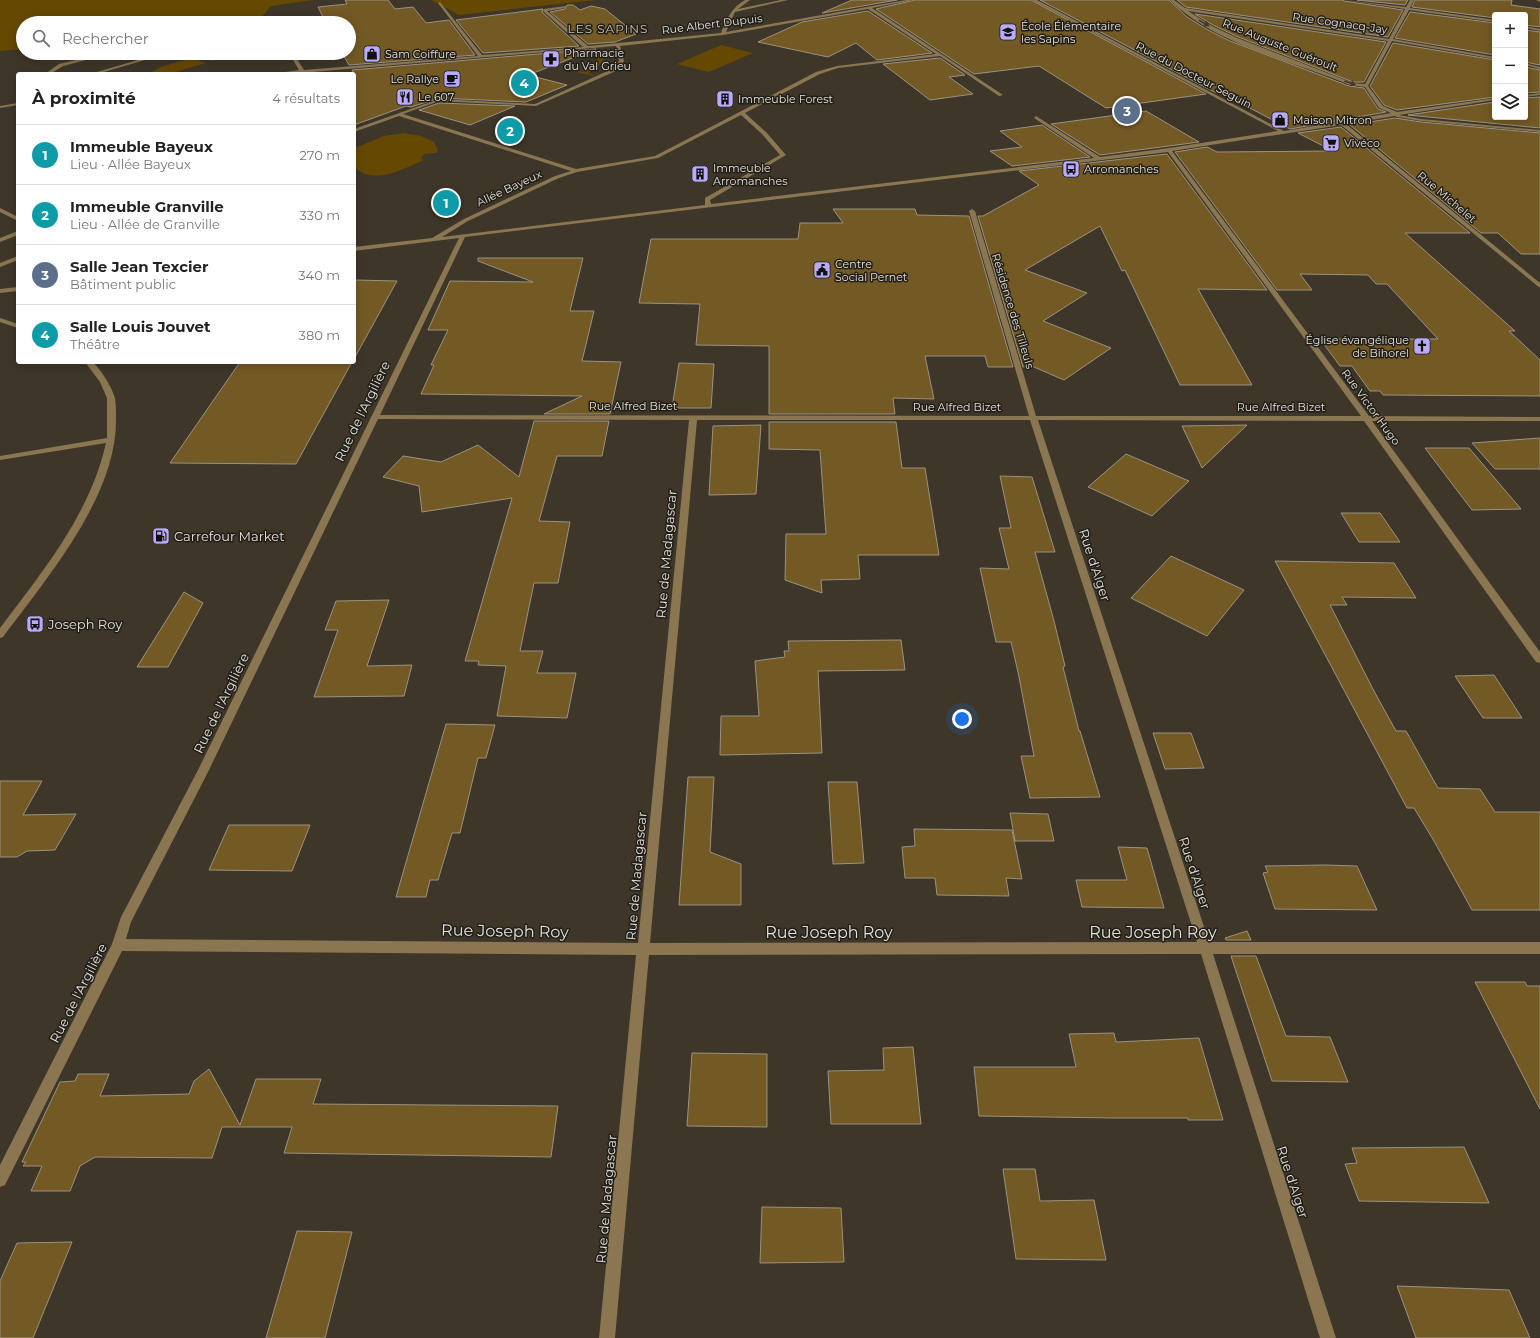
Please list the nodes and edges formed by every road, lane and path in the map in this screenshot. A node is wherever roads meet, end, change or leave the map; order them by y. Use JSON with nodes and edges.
{"nodes":[{"id":1,"x":748,"y":0,"type":"edge"},
{"id":2,"x":786,"y":0,"type":"edge"},
{"id":3,"x":912,"y":0,"type":"edge"},
{"id":4,"x":1034,"y":0,"type":"edge"},
{"id":5,"x":1172,"y":0,"type":"edge"},
{"id":6,"x":1346,"y":0,"type":"edge"},
{"id":7,"x":1412,"y":0,"type":"edge"},
{"id":8,"x":440,"y":3,"type":"dead end"},
{"id":9,"x":564,"y":7,"type":"dead end"},
{"id":10,"x":869,"y":8,"type":"junction"},
{"id":11,"x":1408,"y":8,"type":"junction"},
{"id":12,"x":1181,"y":9,"type":"junction"},
{"id":13,"x":735,"y":11,"type":"junction"},
{"id":14,"x":1492,"y":22,"type":"edge"},
{"id":15,"x":1528,"y":28,"type":"edge"},
{"id":16,"x":1540,"y":30,"type":"edge"},
{"id":17,"x":723,"y":34,"type":"junction"},
{"id":18,"x":1392,"y":40,"type":"junction"},
{"id":19,"x":618,"y":45,"type":"junction"},
{"id":20,"x":587,"y":48,"type":"junction"},
{"id":21,"x":941,"y":55,"type":"junction"},
{"id":22,"x":480,"y":56,"type":"junction"},
{"id":23,"x":1492,"y":57,"type":"edge"},
{"id":24,"x":82,"y":60,"type":"edge"},
{"id":25,"x":142,"y":60,"type":"edge"},
{"id":26,"x":295,"y":60,"type":"edge"},
{"id":27,"x":1528,"y":65,"type":"edge"},
{"id":28,"x":1540,"y":68,"type":"edge"},
{"id":29,"x":302,"y":71,"type":"junction"},
{"id":30,"x":50,"y":72,"type":"edge"},
{"id":31,"x":99,"y":72,"type":"edge"},
{"id":32,"x":292,"y":72,"type":"edge"},
{"id":33,"x":1366,"y":86,"type":"junction"},
{"id":34,"x":1540,"y":94,"type":"edge"},
{"id":35,"x":1002,"y":95,"type":"dead end"},
{"id":36,"x":1528,"y":96,"type":"edge"},
{"id":37,"x":1492,"y":99,"type":"edge"},
{"id":38,"x":16,"y":104,"type":"edge"},
{"id":39,"x":0,"y":106,"type":"edge"},
{"id":40,"x":742,"y":113,"type":"junction"},
{"id":41,"x":398,"y":114,"type":"junction"},
{"id":42,"x":1397,"y":114,"type":"junction"},
{"id":43,"x":1389,"y":115,"type":"junction"},
{"id":44,"x":1036,"y":117,"type":"dead end"},
{"id":45,"x":1342,"y":123,"type":"junction"},
{"id":46,"x":356,"y":130,"type":"edge"},
{"id":47,"x":1540,"y":131,"type":"edge"},
{"id":48,"x":1283,"y":132,"type":"junction"},
{"id":49,"x":1169,"y":150,"type":"junction"},
{"id":50,"x":1100,"y":159,"type":"junction"},
{"id":51,"x":576,"y":171,"type":"junction"},
{"id":52,"x":708,"y":206,"type":"junction"},
{"id":53,"x":0,"y":210,"type":"edge"},
{"id":54,"x":972,"y":212,"type":"dead end"},
{"id":55,"x":16,"y":218,"type":"edge"},
{"id":56,"x":16,"y":234,"type":"edge"},
{"id":57,"x":463,"y":236,"type":"junction"},
{"id":58,"x":0,"y":240,"type":"edge"},
{"id":59,"x":432,"y":240,"type":"junction"},
{"id":60,"x":356,"y":249,"type":"edge"},
{"id":61,"x":16,"y":259,"type":"edge"},
{"id":62,"x":0,"y":265,"type":"edge"},
{"id":63,"x":1540,"y":286,"type":"edge"},
{"id":64,"x":16,"y":289,"type":"edge"},
{"id":65,"x":0,"y":291,"type":"edge"},
{"id":66,"x":0,"y":320,"type":"edge"},
{"id":67,"x":16,"y":325,"type":"edge"},
{"id":68,"x":91,"y":364,"type":"edge"},
{"id":69,"x":375,"y":417,"type":"junction"},
{"id":70,"x":693,"y":417,"type":"junction"},
{"id":71,"x":1033,"y":418,"type":"junction"},
{"id":72,"x":1366,"y":418,"type":"junction"},
{"id":73,"x":1540,"y":419,"type":"edge"},
{"id":74,"x":110,"y":440,"type":"junction"},
{"id":75,"x":0,"y":458,"type":"edge"},
{"id":76,"x":0,"y":635,"type":"edge"},
{"id":77,"x":1540,"y":659,"type":"edge"},
{"id":78,"x":118,"y":945,"type":"junction"},
{"id":79,"x":1540,"y":948,"type":"edge"},
{"id":80,"x":643,"y":949,"type":"junction"},
{"id":81,"x":1205,"y":949,"type":"junction"},
{"id":82,"x":0,"y":1180,"type":"edge"},
{"id":83,"x":607,"y":1338,"type":"edge"},
{"id":84,"x":1328,"y":1338,"type":"edge"}],
"edges":[{"from":1,"to":13,"type":"street"},
{"from":2,"to":13,"type":"street"},
{"from":3,"to":10,"type":"street","name":"Rue Albert Dupuis"},
{"from":4,"to":48,"type":"street","name":"Rue du Docteur Seguin"},
{"from":5,"to":12,"type":"street","name":"Rue Auguste Guéroult"},
{"from":6,"to":11,"type":"street"},
{"from":7,"to":11,"type":"street"},
{"from":8,"to":22,"type":"street"},
{"from":9,"to":20,"type":"street"},
{"from":10,"to":17,"type":"street","name":"Rue Albert Dupuis"},
{"from":10,"to":21,"type":"street"},
{"from":11,"to":14,"type":"street"},
{"from":11,"to":18,"type":"street"},
{"from":12,"to":18,"type":"street","name":"Rue Cognacq-Jay"},
{"from":12,"to":33,"type":"street","name":"Rue Auguste Guéroult","one_way":true},
{"from":13,"to":17,"type":"street"},
{"from":15,"to":16,"type":"street"},
{"from":17,"to":19,"type":"street","name":"Rue Albert Dupuis"},
{"from":18,"to":23,"type":"street","name":"Rue Cognacq-Jay"},
{"from":18,"to":33,"type":"street"},
{"from":19,"to":20,"type":"street","name":"Rue Albert Dupuis"},
{"from":19,"to":41,"type":"street"},
{"from":20,"to":22,"type":"street","name":"Rue Albert Dupuis"},
{"from":21,"to":35,"type":"street"},
{"from":21,"to":40,"type":"street","name":"Allée Bayeux"},
{"from":22,"to":29,"type":"street","name":"Rue Albert Dupuis"},
{"from":24,"to":30,"type":"street"},
{"from":25,"to":31,"type":"street"},
{"from":26,"to":29,"type":"street"},
{"from":27,"to":28,"type":"street"},
{"from":29,"to":32,"type":"street","name":"Rue Albert Dupuis"},
{"from":33,"to":42,"type":"street"},
{"from":34,"to":36,"type":"street"},
{"from":37,"to":42,"type":"street"},
{"from":38,"to":39,"type":"street"},
{"from":40,"to":51,"type":"street","name":"Allée Bayeux"},
{"from":40,"to":52,"type":"street"},
{"from":41,"to":46,"type":"street"},
{"from":41,"to":51,"type":"street"},
{"from":42,"to":43,"type":"street"},
{"from":43,"to":45,"type":"street"},
{"from":43,"to":47,"type":"street"},
{"from":44,"to":50,"type":"street"},
{"from":45,"to":48,"type":"street"},
{"from":45,"to":63,"type":"street","name":"Rue Michelet"},
{"from":48,"to":49,"type":"street"},
{"from":49,"to":50,"type":"street"},
{"from":49,"to":72,"type":"street","name":"Rue Victor Hugo"},
{"from":50,"to":52,"type":"street"},
{"from":51,"to":59,"type":"street","name":"Allée Bayeux"},
{"from":52,"to":57,"type":"street"},
{"from":53,"to":55,"type":"street"},
{"from":54,"to":71,"type":"street","name":"Résidence des Tilleuls"},
{"from":56,"to":58,"type":"street"},
{"from":57,"to":59,"type":"street"},
{"from":57,"to":69,"type":"street","name":"Rue de l'Argilière"},
{"from":59,"to":60,"type":"street"},
{"from":61,"to":62,"type":"street"},
{"from":64,"to":65,"type":"street"},
{"from":66,"to":67,"type":"street"},
{"from":68,"to":74,"type":"street"},
{"from":69,"to":70,"type":"street","name":"Rue Alfred Bizet"},
{"from":69,"to":78,"type":"street","name":"Rue de l'Argilière"},
{"from":70,"to":71,"type":"street","name":"Rue Alfred Bizet"},
{"from":70,"to":80,"type":"street","name":"Rue de Madagascar"},
{"from":71,"to":72,"type":"street","name":"Rue Alfred Bizet"},
{"from":71,"to":81,"type":"street","name":"Rue d'Alger"},
{"from":72,"to":73,"type":"street","name":"Rue Alfred Bizet"},
{"from":72,"to":77,"type":"street","name":"Rue Victor Hugo"},
{"from":74,"to":75,"type":"street"},
{"from":74,"to":76,"type":"street"},
{"from":78,"to":80,"type":"street","name":"Rue Joseph Roy"},
{"from":78,"to":82,"type":"street","name":"Rue de l'Argilière"},
{"from":79,"to":81,"type":"street","name":"Rue Joseph Roy"},
{"from":80,"to":81,"type":"street","name":"Rue Joseph Roy"},
{"from":80,"to":83,"type":"street","name":"Rue de Madagascar"},
{"from":81,"to":84,"type":"street","name":"Rue d'Alger"}]}
